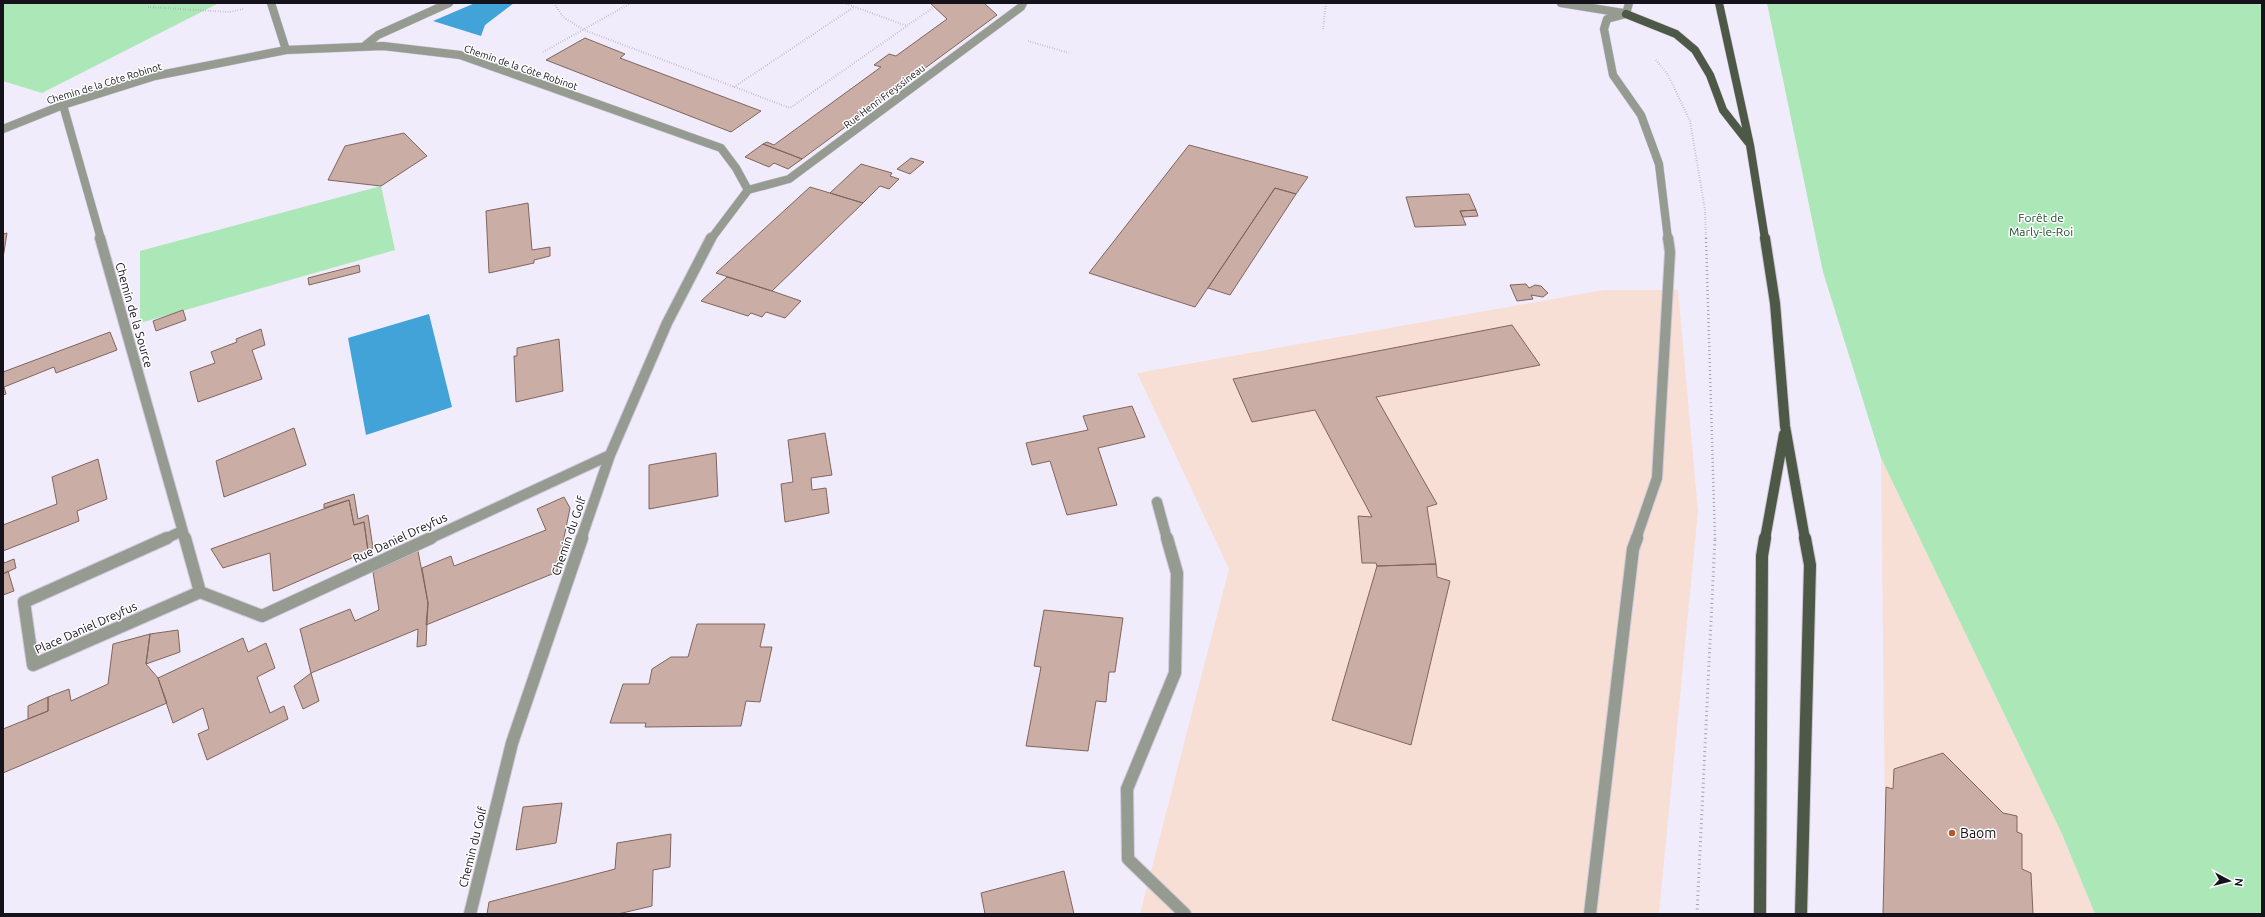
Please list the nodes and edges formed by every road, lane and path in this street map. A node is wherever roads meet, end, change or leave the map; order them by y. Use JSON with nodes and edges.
{"nodes":[{"id":1,"x":271,"y":3,"type":"edge"},
{"id":2,"x":449,"y":3,"type":"edge"},
{"id":3,"x":554,"y":3,"type":"edge"},
{"id":4,"x":631,"y":3,"type":"edge"},
{"id":5,"x":844,"y":3,"type":"edge"},
{"id":6,"x":1023,"y":3,"type":"edge"},
{"id":7,"x":1326,"y":3,"type":"edge"},
{"id":8,"x":1562,"y":3,"type":"edge"},
{"id":9,"x":1629,"y":3,"type":"edge"},
{"id":10,"x":1719,"y":3,"type":"edge"},
{"id":11,"x":148,"y":7,"type":"dead end"},
{"id":12,"x":854,"y":7,"type":"junction"},
{"id":13,"x":934,"y":7,"type":"dead end"},
{"id":14,"x":244,"y":8,"type":"dead end"},
{"id":15,"x":1626,"y":14,"type":"junction"},
{"id":16,"x":908,"y":26,"type":"junction"},
{"id":17,"x":1323,"y":28,"type":"dead end"},
{"id":18,"x":584,"y":30,"type":"junction"},
{"id":19,"x":991,"y":30,"type":"junction"},
{"id":20,"x":363,"y":47,"type":"junction"},
{"id":21,"x":286,"y":50,"type":"junction"},
{"id":22,"x":1069,"y":53,"type":"dead end"},
{"id":23,"x":508,"y":72,"type":"junction"},
{"id":24,"x":734,"y":87,"type":"junction"},
{"id":25,"x":63,"y":106,"type":"junction"},
{"id":26,"x":3,"y":129,"type":"edge"},
{"id":27,"x":1750,"y":145,"type":"junction"},
{"id":28,"x":748,"y":190,"type":"junction"},
{"id":29,"x":1785,"y":426,"type":"junction"},
{"id":30,"x":610,"y":455,"type":"junction"},
{"id":31,"x":1157,"y":502,"type":"dead end"},
{"id":32,"x":182,"y":531,"type":"junction"},
{"id":33,"x":200,"y":592,"type":"junction"},
{"id":34,"x":470,"y":914,"type":"edge"},
{"id":35,"x":1184,"y":914,"type":"edge"},
{"id":36,"x":1590,"y":914,"type":"edge"},
{"id":37,"x":1697,"y":914,"type":"edge"},
{"id":38,"x":1760,"y":914,"type":"edge"},
{"id":39,"x":1801,"y":914,"type":"edge"}],
"edges":[{"from":1,"to":21,"type":"street"},
{"from":2,"to":20,"type":"street"},
{"from":3,"to":18,"type":"path"},
{"from":4,"to":18,"type":"path"},
{"from":5,"to":12,"type":"path"},
{"from":6,"to":19,"type":"street","name":"Rue Henri Freyssineau"},
{"from":7,"to":17,"type":"path"},
{"from":8,"to":15,"type":"street"},
{"from":9,"to":15,"type":"street"},
{"from":10,"to":27,"type":"main road"},
{"from":11,"to":14,"type":"path"},
{"from":12,"to":16,"type":"path"},
{"from":12,"to":24,"type":"path"},
{"from":13,"to":16,"type":"path"},
{"from":15,"to":27,"type":"main road"},
{"from":15,"to":36,"type":"street"},
{"from":15,"to":37,"type":"path"},
{"from":16,"to":24,"type":"path"},
{"from":18,"to":23,"type":"path"},
{"from":18,"to":24,"type":"path"},
{"from":19,"to":22,"type":"path"},
{"from":19,"to":28,"type":"street","name":"Rue Henri Freyssineau"},
{"from":20,"to":21,"type":"street","name":"Chemin de la Côte Robinot"},
{"from":20,"to":23,"type":"street","name":"Chemin de la Côte Robinot"},
{"from":21,"to":25,"type":"street","name":"Chemin de la Côte Robinot"},
{"from":23,"to":28,"type":"street","name":"Chemin de la Côte Robinot"},
{"from":25,"to":26,"type":"street","name":"Chemin de la Côte Robinot"},
{"from":25,"to":32,"type":"street","name":"Chemin de la Source"},
{"from":27,"to":29,"type":"main road"},
{"from":28,"to":30,"type":"street","name":"Chemin du Golf"},
{"from":29,"to":38,"type":"main road"},
{"from":29,"to":39,"type":"main road"},
{"from":30,"to":33,"type":"street","name":"Rue Daniel Dreyfus"},
{"from":30,"to":34,"type":"street","name":"Chemin du Golf"},
{"from":31,"to":35,"type":"street"},
{"from":32,"to":33,"type":"street"},
{"from":32,"to":33,"type":"street","name":"Place Daniel Dreyfus"}]}
